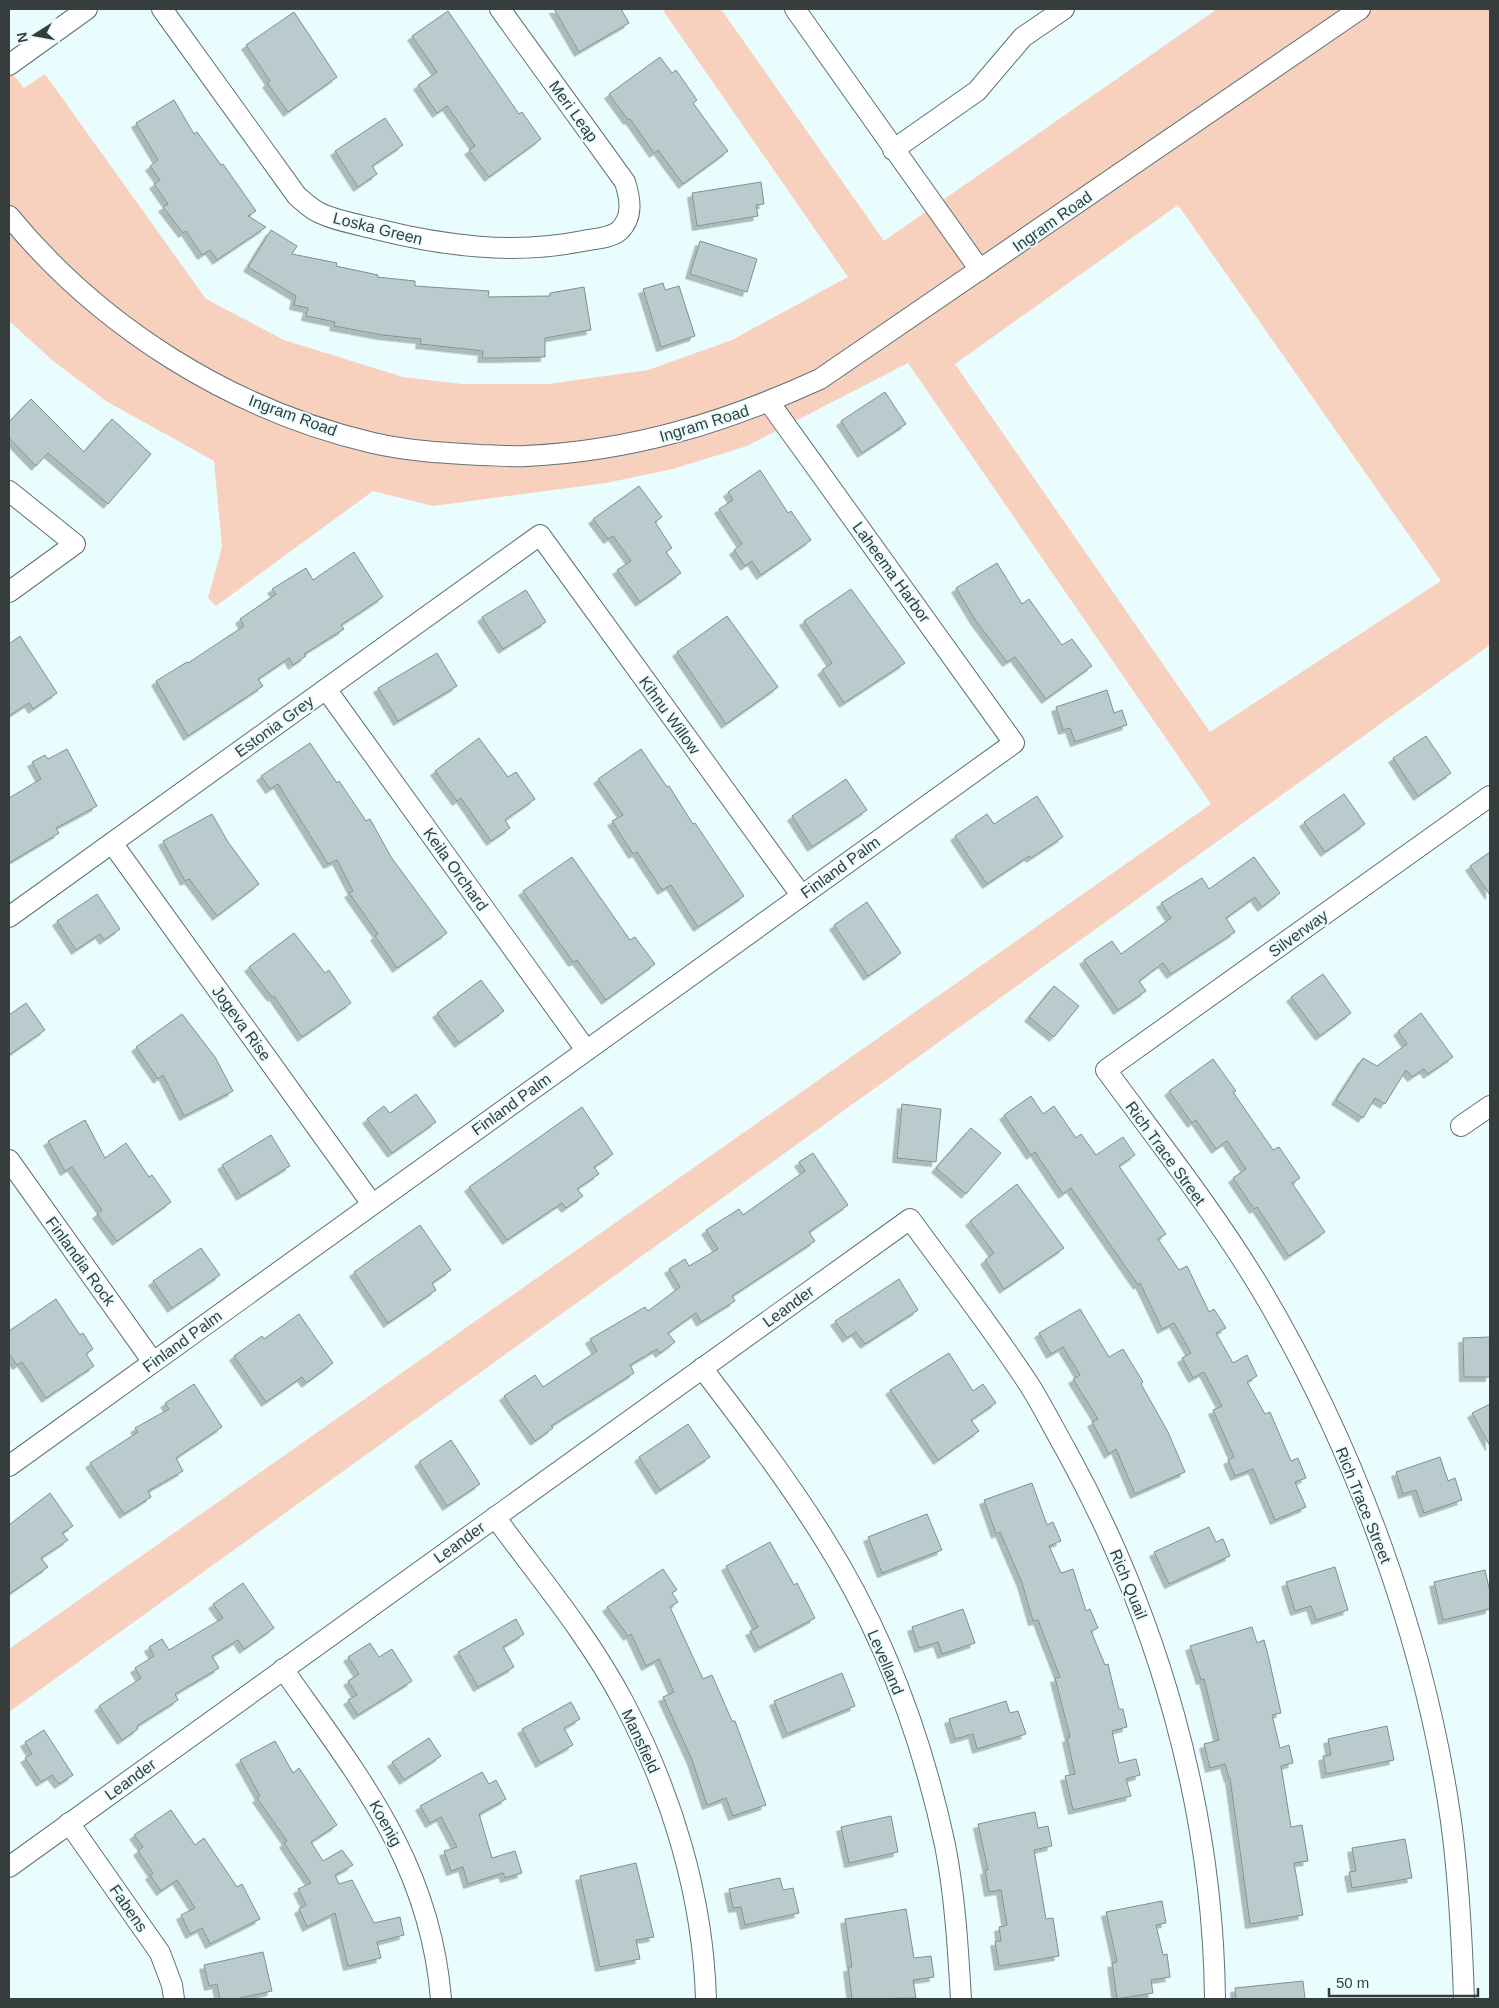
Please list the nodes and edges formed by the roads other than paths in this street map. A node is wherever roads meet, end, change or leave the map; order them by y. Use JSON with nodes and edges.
{"nodes":[{"id":1,"x":87,"y":9,"type":"edge"},
{"id":2,"x":162,"y":9,"type":"edge"},
{"id":3,"x":500,"y":9,"type":"edge"},
{"id":4,"x":795,"y":9,"type":"edge"},
{"id":5,"x":1064,"y":9,"type":"edge"},
{"id":6,"x":1350,"y":9,"type":"edge"},
{"id":7,"x":1360,"y":9,"type":"edge"},
{"id":8,"x":1329,"y":30,"type":"junction"},
{"id":9,"x":9,"y":65,"type":"edge"},
{"id":10,"x":893,"y":150,"type":"junction"},
{"id":11,"x":9,"y":216,"type":"edge"},
{"id":12,"x":627,"y":219,"type":"joint"},
{"id":13,"x":980,"y":270,"type":"junction"},
{"id":14,"x":769,"y":402,"type":"junction"},
{"id":15,"x":9,"y":491,"type":"edge"},
{"id":16,"x":540,"y":535,"type":"joint"},
{"id":17,"x":9,"y":592,"type":"edge"},
{"id":18,"x":326,"y":689,"type":"junction"},
{"id":19,"x":1014,"y":743,"type":"joint"},
{"id":20,"x":1490,"y":796,"type":"edge"},
{"id":21,"x":112,"y":843,"type":"junction"},
{"id":22,"x":801,"y":895,"type":"junction"},
{"id":23,"x":9,"y":917,"type":"edge"},
{"id":24,"x":586,"y":1050,"type":"junction"},
{"id":25,"x":1106,"y":1070,"type":"joint"},
{"id":26,"x":1490,"y":1106,"type":"edge"},
{"id":27,"x":1461,"y":1126,"type":"dead end"},
{"id":28,"x":9,"y":1160,"type":"edge"},
{"id":29,"x":372,"y":1204,"type":"junction"},
{"id":30,"x":910,"y":1219,"type":"joint"},
{"id":31,"x":153,"y":1362,"type":"junction"},
{"id":32,"x":702,"y":1368,"type":"junction"},
{"id":33,"x":9,"y":1466,"type":"edge"},
{"id":34,"x":494,"y":1517,"type":"junction"},
{"id":35,"x":283,"y":1669,"type":"junction"},
{"id":36,"x":69,"y":1824,"type":"junction"},
{"id":37,"x":9,"y":1867,"type":"edge"},
{"id":38,"x":174,"y":1999,"type":"edge"},
{"id":39,"x":441,"y":1999,"type":"edge"},
{"id":40,"x":706,"y":1999,"type":"edge"},
{"id":41,"x":962,"y":1999,"type":"edge"},
{"id":42,"x":1215,"y":1999,"type":"edge"},
{"id":43,"x":1464,"y":1999,"type":"edge"}],
"edges":[{"from":1,"to":9,"type":"street"},
{"from":2,"to":12,"type":"street","name":"Loska Green"},
{"from":3,"to":12,"type":"street","name":"Meri Leap"},
{"from":4,"to":10,"type":"street"},
{"from":5,"to":10,"type":"street"},
{"from":6,"to":8,"type":"street","name":"Ingram Road"},
{"from":7,"to":8,"type":"street","name":"Ingram Road"},
{"from":8,"to":13,"type":"street","name":"Ingram Road"},
{"from":10,"to":13,"type":"street"},
{"from":11,"to":14,"type":"street","name":"Ingram Road"},
{"from":13,"to":14,"type":"street","name":"Ingram Road"},
{"from":14,"to":19,"type":"street","name":"Laheema Harbor"},
{"from":15,"to":17,"type":"street"},
{"from":16,"to":18,"type":"street","name":"Estonia Grey"},
{"from":16,"to":22,"type":"street","name":"Kihnu Willow"},
{"from":18,"to":21,"type":"street","name":"Estonia Grey"},
{"from":18,"to":24,"type":"street","name":"Keila Orchard"},
{"from":19,"to":22,"type":"street","name":"Finland Palm"},
{"from":20,"to":25,"type":"street","name":"Silverway"},
{"from":21,"to":23,"type":"street","name":"Estonia Grey"},
{"from":21,"to":29,"type":"street","name":"Jogeva Rise"},
{"from":22,"to":24,"type":"street","name":"Finland Palm"},
{"from":24,"to":29,"type":"street","name":"Finland Palm"},
{"from":25,"to":43,"type":"street","name":"Rich Trace Street"},
{"from":26,"to":27,"type":"street"},
{"from":28,"to":31,"type":"street","name":"Finlandia Rock"},
{"from":29,"to":31,"type":"street","name":"Finland Palm"},
{"from":30,"to":32,"type":"street","name":"Leander"},
{"from":30,"to":42,"type":"street","name":"Rich Quail"},
{"from":31,"to":33,"type":"street","name":"Finland Palm"},
{"from":32,"to":34,"type":"street","name":"Leander"},
{"from":32,"to":41,"type":"street","name":"Levelland"},
{"from":34,"to":35,"type":"street","name":"Leander"},
{"from":34,"to":40,"type":"street","name":"Mansfield"},
{"from":35,"to":36,"type":"street","name":"Leander"},
{"from":35,"to":39,"type":"street","name":"Koenig"},
{"from":36,"to":37,"type":"street","name":"Leander"},
{"from":36,"to":38,"type":"street","name":"Fabens"}]}
